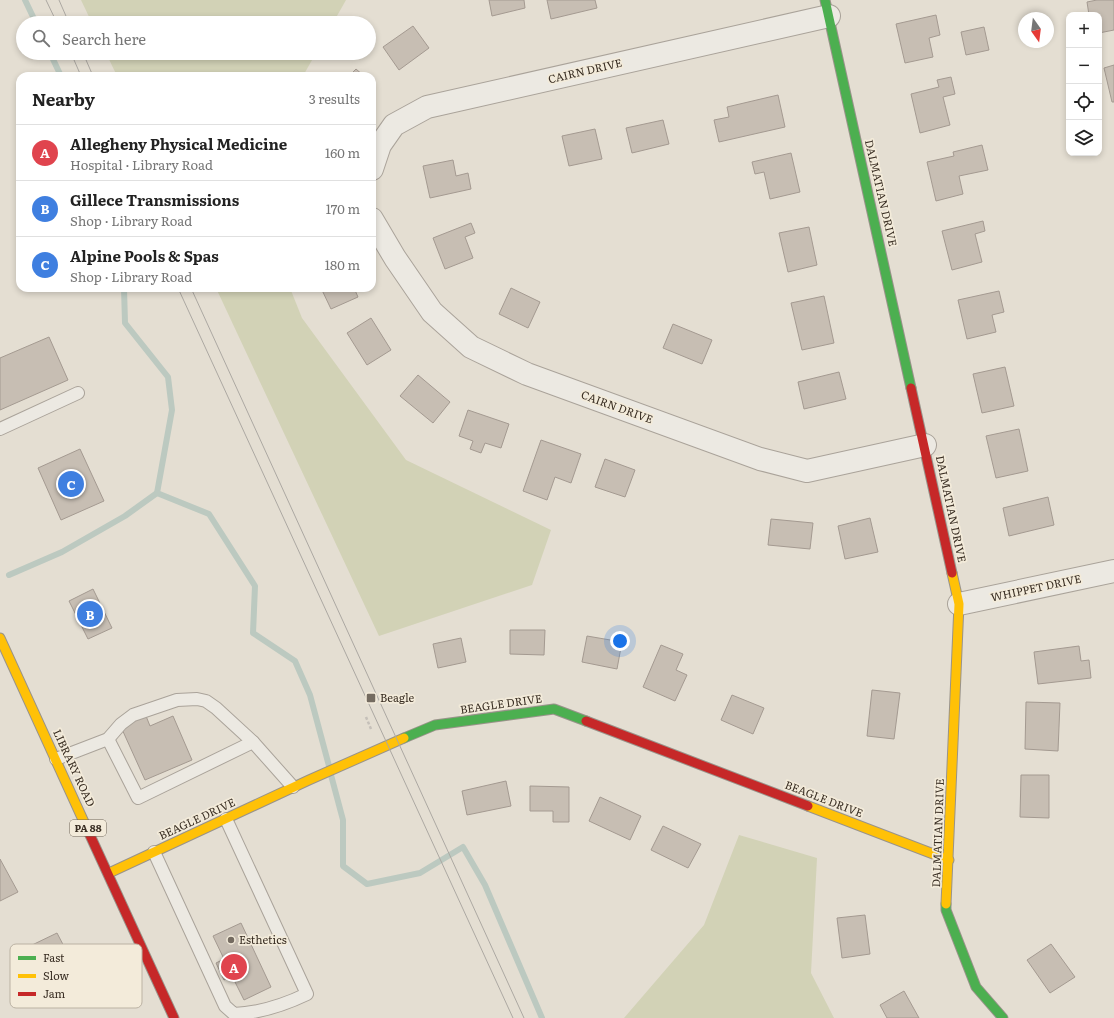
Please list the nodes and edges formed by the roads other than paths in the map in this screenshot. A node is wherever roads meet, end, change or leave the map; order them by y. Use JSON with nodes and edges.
{"nodes":[{"id":1,"x":827,"y":8,"type":"edge"},
{"id":2,"x":376,"y":157,"type":"edge"},
{"id":3,"x":376,"y":226,"type":"edge"},
{"id":4,"x":78,"y":393,"type":"dead end"},
{"id":5,"x":0,"y":429,"type":"edge"},
{"id":6,"x":925,"y":445,"type":"junction"},
{"id":7,"x":1114,"y":571,"type":"edge"},
{"id":8,"x":959,"y":604,"type":"junction"},
{"id":9,"x":0,"y":638,"type":"edge"},
{"id":10,"x":108,"y":739,"type":"junction"},
{"id":11,"x":253,"y":742,"type":"junction"},
{"id":12,"x":56,"y":759,"type":"junction"},
{"id":13,"x":293,"y":787,"type":"junction"},
{"id":14,"x":226,"y":819,"type":"junction"},
{"id":15,"x":154,"y":852,"type":"junction"},
{"id":16,"x":949,"y":860,"type":"junction"},
{"id":17,"x":109,"y":873,"type":"junction"},
{"id":18,"x":141,"y":944,"type":"edge"},
{"id":19,"x":142,"y":947,"type":"edge"},
{"id":20,"x":174,"y":1018,"type":"edge"},
{"id":21,"x":1003,"y":1018,"type":"edge"}],
"edges":[{"from":1,"to":2,"type":"street","name":"CAIRN DRIVE"},
{"from":1,"to":6,"type":"street","name":"DALMATIAN DRIVE"},
{"from":3,"to":6,"type":"street","name":"CAIRN DRIVE"},
{"from":4,"to":5,"type":"lane"},
{"from":6,"to":8,"type":"street","name":"DALMATIAN DRIVE"},
{"from":7,"to":8,"type":"street","name":"WHIPPET DRIVE"},
{"from":8,"to":16,"type":"street","name":"DALMATIAN DRIVE"},
{"from":9,"to":12,"type":"street","name":"LIBRARY ROAD","number":"PA 88"},
{"from":10,"to":11,"type":"lane"},
{"from":10,"to":11,"type":"lane"},
{"from":10,"to":12,"type":"lane"},
{"from":11,"to":13,"type":"lane"},
{"from":12,"to":17,"type":"street","name":"LIBRARY ROAD","number":"PA 88"},
{"from":13,"to":14,"type":"street","name":"BEAGLE DRIVE"},
{"from":13,"to":16,"type":"street","name":"BEAGLE DRIVE"},
{"from":14,"to":15,"type":"street","name":"BEAGLE DRIVE"},
{"from":14,"to":15,"type":"lane"},
{"from":15,"to":17,"type":"street","name":"BEAGLE DRIVE"},
{"from":16,"to":21,"type":"street","name":"DALMATIAN DRIVE"},
{"from":17,"to":18,"type":"street","name":"LIBRARY ROAD","number":"PA 88"},
{"from":19,"to":20,"type":"street","name":"LIBRARY ROAD","number":"PA 88"}]}
